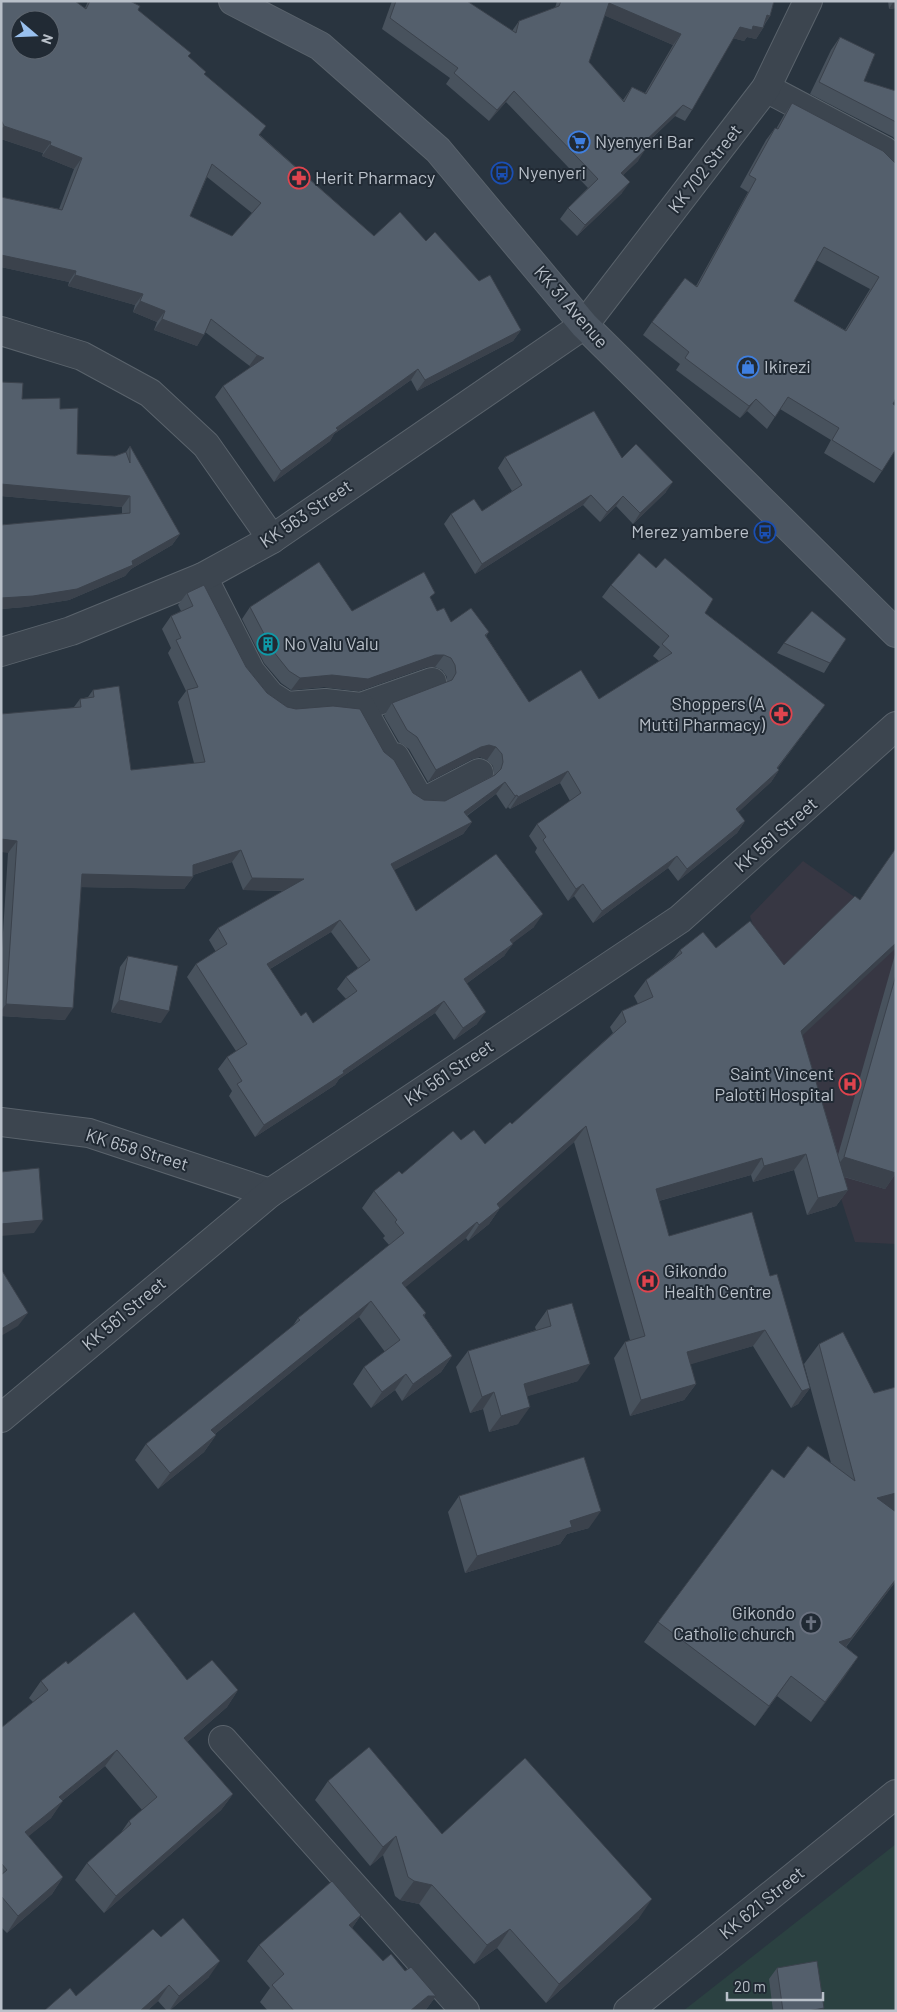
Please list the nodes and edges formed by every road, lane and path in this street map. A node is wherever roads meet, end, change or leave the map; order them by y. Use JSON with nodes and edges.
{"nodes":[{"id":1,"x":233,"y":1,"type":"edge"},
{"id":2,"x":808,"y":1,"type":"edge"},
{"id":3,"x":766,"y":88,"type":"junction"},
{"id":4,"x":896,"y":165,"type":"edge"},
{"id":5,"x":584,"y":326,"type":"junction"},
{"id":6,"x":1,"y":331,"type":"edge"},
{"id":7,"x":272,"y":539,"type":"junction"},
{"id":8,"x":203,"y":577,"type":"junction"},
{"id":9,"x":896,"y":633,"type":"edge"},
{"id":10,"x":1,"y":652,"type":"edge"},
{"id":11,"x":432,"y":682,"type":"dead end"},
{"id":12,"x":361,"y":707,"type":"junction"},
{"id":13,"x":896,"y":726,"type":"edge"},
{"id":14,"x":479,"y":773,"type":"dead end"},
{"id":15,"x":1,"y":1122,"type":"edge"},
{"id":16,"x":270,"y":1192,"type":"junction"},
{"id":17,"x":1,"y":1418,"type":"edge"},
{"id":18,"x":223,"y":1740,"type":"dead end"},
{"id":19,"x":896,"y":1794,"type":"edge"},
{"id":20,"x":465,"y":2011,"type":"edge"},
{"id":21,"x":628,"y":2011,"type":"edge"}],
"edges":[{"from":1,"to":5,"type":"main road","name":"KK 31 Avenue"},
{"from":2,"to":3,"type":"street","name":"KK 702 Street"},
{"from":3,"to":4,"type":"street"},
{"from":3,"to":5,"type":"street","name":"KK 702 Street"},
{"from":5,"to":7,"type":"street","name":"KK 563 Street"},
{"from":5,"to":9,"type":"main road","name":"KK 31 Avenue"},
{"from":6,"to":7,"type":"street"},
{"from":7,"to":8,"type":"street","name":"KK 563 Street"},
{"from":8,"to":10,"type":"street","name":"KK 563 Street"},
{"from":8,"to":12,"type":"street"},
{"from":11,"to":12,"type":"street"},
{"from":12,"to":14,"type":"street"},
{"from":13,"to":16,"type":"street","name":"KK 561 Street"},
{"from":15,"to":16,"type":"street","name":"KK 658 Street"},
{"from":16,"to":17,"type":"street","name":"KK 561 Street"},
{"from":18,"to":20,"type":"street"},
{"from":19,"to":21,"type":"street","name":"KK 621 Street"}]}
